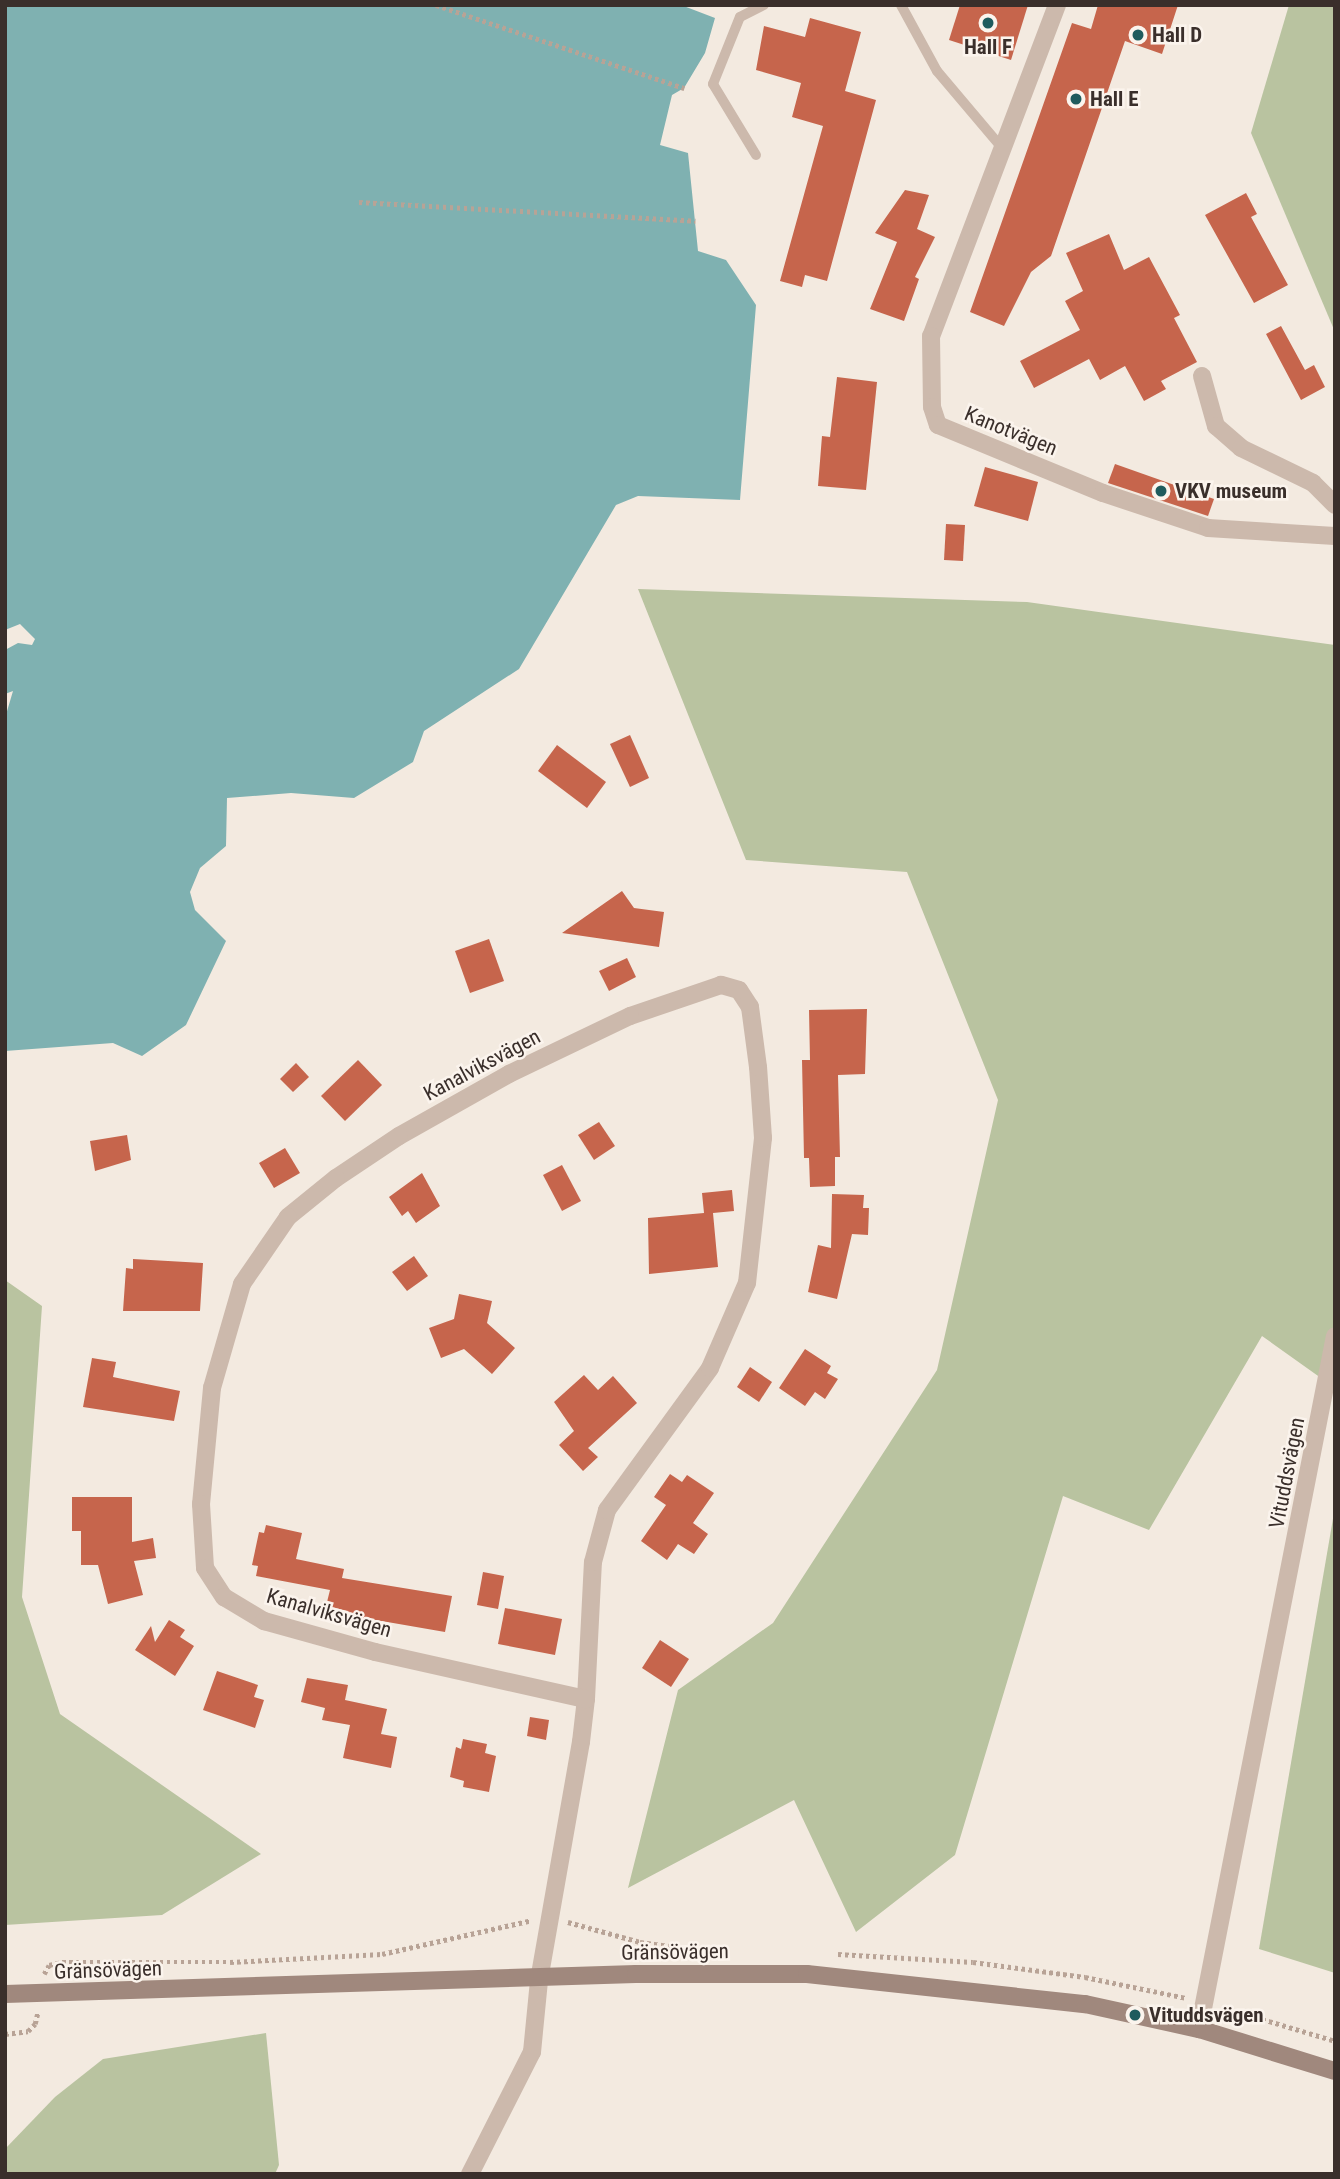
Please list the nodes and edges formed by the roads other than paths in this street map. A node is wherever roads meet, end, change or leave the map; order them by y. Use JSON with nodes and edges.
{"nodes":[{"id":1,"x":764,"y":5,"type":"edge"},
{"id":2,"x":1057,"y":5,"type":"edge"},
{"id":3,"x":899,"y":6,"type":"edge"},
{"id":4,"x":1002,"y":148,"type":"junction"},
{"id":5,"x":756,"y":155,"type":"dead end"},
{"id":6,"x":1202,"y":376,"type":"dead end"},
{"id":7,"x":1335,"y":505,"type":"edge"},
{"id":8,"x":1335,"y":536,"type":"edge"},
{"id":9,"x":1335,"y":1336,"type":"edge"},
{"id":10,"x":586,"y":1699,"type":"junction"},
{"id":11,"x":538,"y":1980,"type":"junction"},
{"id":12,"x":5,"y":1994,"type":"edge"},
{"id":13,"x":1199,"y":2029,"type":"junction"},
{"id":14,"x":1335,"y":2071,"type":"edge"},
{"id":15,"x":470,"y":2174,"type":"edge"}],
"edges":[{"from":1,"to":5,"type":"lane"},
{"from":2,"to":4,"type":"street","name":"Kanotvägen"},
{"from":3,"to":4,"type":"lane"},
{"from":4,"to":8,"type":"street","name":"Kanotvägen"},
{"from":6,"to":7,"type":"street"},
{"from":9,"to":13,"type":"street","name":"Vituddsvägen"},
{"from":10,"to":10,"type":"street","name":"Kanalviksvägen"},
{"from":10,"to":11,"type":"street","name":"Kanalviksvägen"},
{"from":11,"to":12,"type":"street","name":"Gränsövägen"},
{"from":11,"to":13,"type":"street","name":"Gränsövägen"},
{"from":11,"to":15,"type":"street","name":"Kanalviksvägen"},
{"from":13,"to":14,"type":"street","name":"Gränsövägen"}]}
